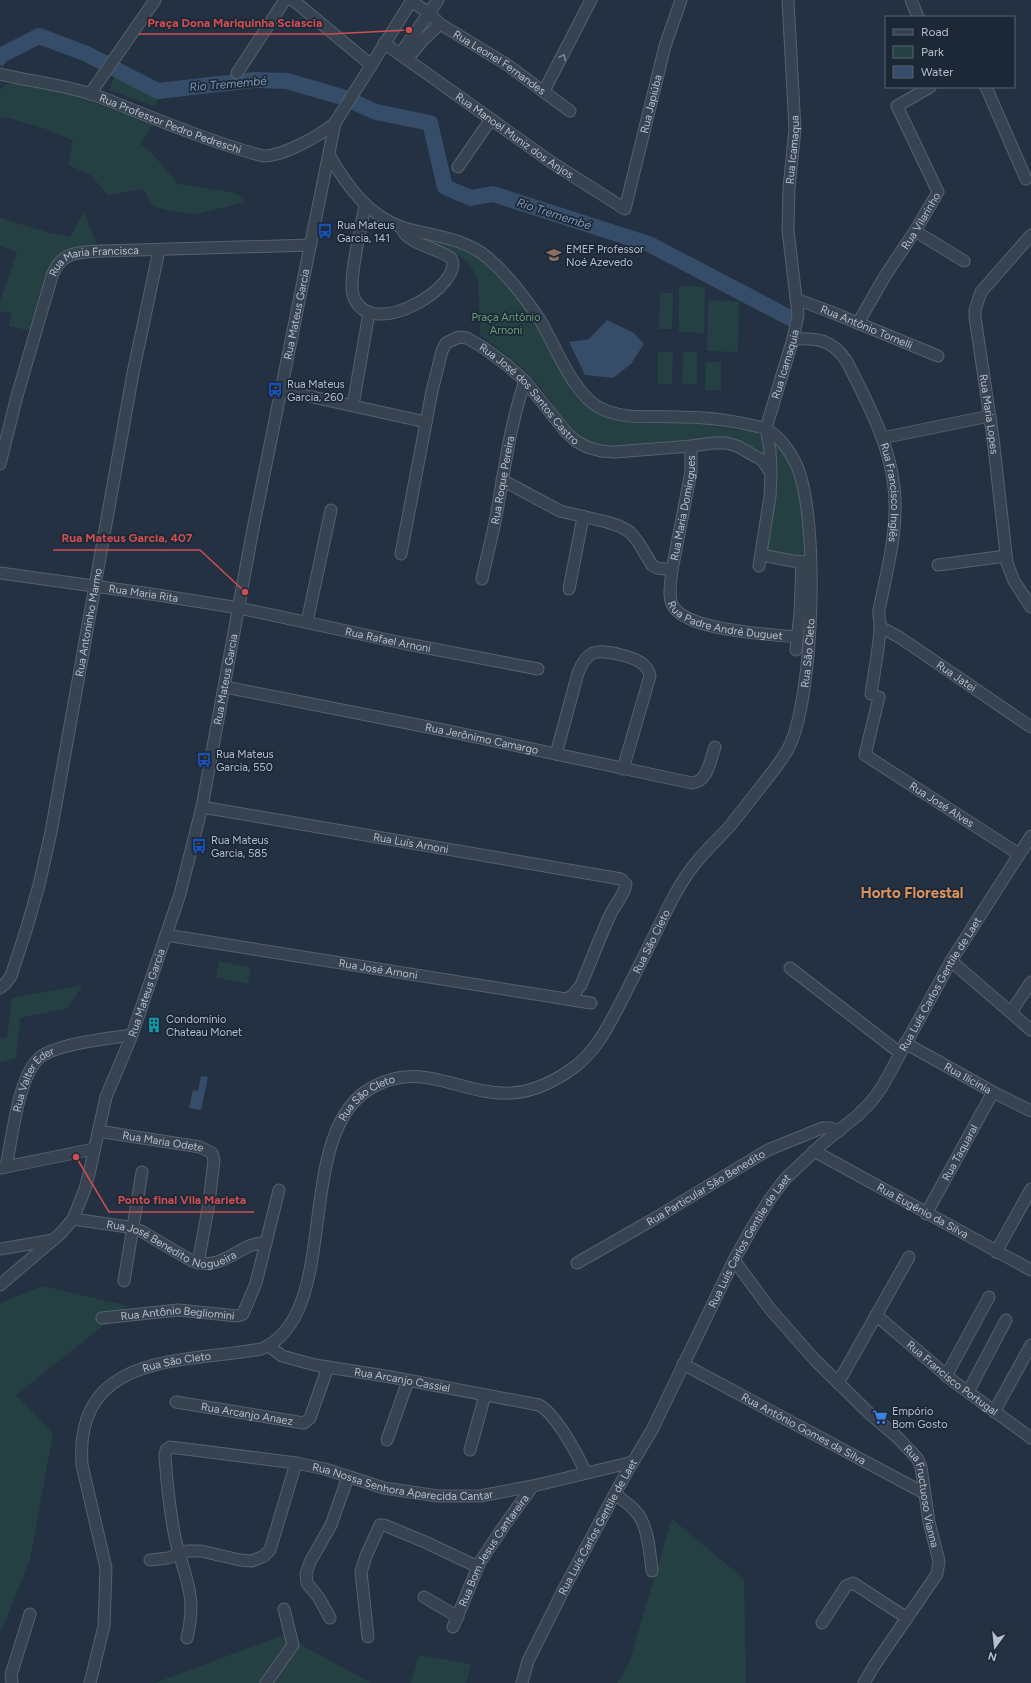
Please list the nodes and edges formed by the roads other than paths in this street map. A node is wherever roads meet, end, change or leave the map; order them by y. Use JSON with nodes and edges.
{"nodes":[{"id":1,"x":155,"y":0,"type":"edge"},
{"id":2,"x":285,"y":0,"type":"edge"},
{"id":3,"x":293,"y":0,"type":"edge"},
{"id":4,"x":438,"y":0,"type":"edge"},
{"id":5,"x":591,"y":0,"type":"edge"},
{"id":6,"x":681,"y":0,"type":"edge"},
{"id":7,"x":788,"y":0,"type":"edge"},
{"id":8,"x":911,"y":0,"type":"edge"},
{"id":9,"x":411,"y":1,"type":"edge"},
{"id":10,"x":429,"y":14,"type":"junction"},
{"id":11,"x":918,"y":16,"type":"edge"},
{"id":12,"x":440,"y":24,"type":"junction"},
{"id":13,"x":384,"y":43,"type":"junction"},
{"id":14,"x":403,"y":57,"type":"junction"},
{"id":15,"x":370,"y":65,"type":"junction"},
{"id":16,"x":237,"y":73,"type":"dead end"},
{"id":17,"x":3,"y":78,"type":"edge"},
{"id":18,"x":928,"y":88,"type":"edge"},
{"id":19,"x":986,"y":88,"type":"edge"},
{"id":20,"x":544,"y":91,"type":"junction"},
{"id":21,"x":90,"y":94,"type":"junction"},
{"id":22,"x":570,"y":111,"type":"dead end"},
{"id":23,"x":491,"y":119,"type":"junction"},
{"id":24,"x":335,"y":123,"type":"junction"},
{"id":25,"x":328,"y":155,"type":"junction"},
{"id":26,"x":458,"y":167,"type":"dead end"},
{"id":27,"x":1026,"y":179,"type":"dead end"},
{"id":28,"x":365,"y":205,"type":"junction"},
{"id":29,"x":625,"y":209,"type":"joint"},
{"id":30,"x":400,"y":227,"type":"junction"},
{"id":31,"x":915,"y":231,"type":"junction"},
{"id":32,"x":1031,"y":235,"type":"edge"},
{"id":33,"x":311,"y":245,"type":"junction"},
{"id":34,"x":159,"y":250,"type":"junction"},
{"id":35,"x":964,"y":260,"type":"dead end"},
{"id":36,"x":796,"y":299,"type":"junction"},
{"id":37,"x":369,"y":313,"type":"junction"},
{"id":38,"x":858,"y":323,"type":"junction"},
{"id":39,"x":793,"y":338,"type":"junction"},
{"id":40,"x":938,"y":356,"type":"dead end"},
{"id":41,"x":525,"y":381,"type":"junction"},
{"id":42,"x":281,"y":390,"type":"junction"},
{"id":43,"x":353,"y":405,"type":"junction"},
{"id":44,"x":990,"y":416,"type":"junction"},
{"id":45,"x":426,"y":422,"type":"junction"},
{"id":46,"x":766,"y":428,"type":"junction"},
{"id":47,"x":882,"y":438,"type":"junction"},
{"id":48,"x":691,"y":446,"type":"junction"},
{"id":49,"x":0,"y":464,"type":"edge"},
{"id":50,"x":771,"y":473,"type":"junction"},
{"id":51,"x":502,"y":480,"type":"junction"},
{"id":52,"x":331,"y":510,"type":"dead end"},
{"id":53,"x":583,"y":517,"type":"junction"},
{"id":54,"x":401,"y":554,"type":"dead end"},
{"id":55,"x":761,"y":555,"type":"junction"},
{"id":56,"x":1006,"y":556,"type":"junction"},
{"id":57,"x":806,"y":562,"type":"junction"},
{"id":58,"x":938,"y":564,"type":"dead end"},
{"id":59,"x":759,"y":566,"type":"dead end"},
{"id":60,"x":672,"y":570,"type":"junction"},
{"id":61,"x":0,"y":574,"type":"edge"},
{"id":62,"x":482,"y":579,"type":"dead end"},
{"id":63,"x":95,"y":587,"type":"junction"},
{"id":64,"x":569,"y":589,"type":"dead end"},
{"id":65,"x":1031,"y":606,"type":"edge"},
{"id":66,"x":239,"y":608,"type":"junction"},
{"id":67,"x":307,"y":622,"type":"junction"},
{"id":68,"x":880,"y":627,"type":"junction"},
{"id":69,"x":797,"y":637,"type":"junction"},
{"id":70,"x":796,"y":650,"type":"dead end"},
{"id":71,"x":538,"y":669,"type":"dead end"},
{"id":72,"x":225,"y":687,"type":"junction"},
{"id":73,"x":1031,"y":727,"type":"edge"},
{"id":74,"x":714,"y":747,"type":"dead end"},
{"id":75,"x":556,"y":754,"type":"junction"},
{"id":76,"x":865,"y":755,"type":"joint"},
{"id":77,"x":623,"y":769,"type":"junction"},
{"id":78,"x":202,"y":806,"type":"junction"},
{"id":79,"x":1031,"y":836,"type":"edge"},
{"id":80,"x":1019,"y":854,"type":"junction"},
{"id":81,"x":166,"y":935,"type":"junction"},
{"id":82,"x":951,"y":961,"type":"junction"},
{"id":83,"x":790,"y":968,"type":"dead end"},
{"id":84,"x":1031,"y":982,"type":"edge"},
{"id":85,"x":0,"y":988,"type":"edge"},
{"id":86,"x":567,"y":999,"type":"junction"},
{"id":87,"x":591,"y":1003,"type":"dead end"},
{"id":88,"x":1011,"y":1012,"type":"junction"},
{"id":89,"x":1031,"y":1030,"type":"edge"},
{"id":90,"x":132,"y":1036,"type":"junction"},
{"id":91,"x":903,"y":1048,"type":"junction"},
{"id":92,"x":993,"y":1092,"type":"junction"},
{"id":93,"x":1031,"y":1111,"type":"edge"},
{"id":94,"x":98,"y":1131,"type":"junction"},
{"id":95,"x":839,"y":1131,"type":"junction"},
{"id":96,"x":94,"y":1149,"type":"junction"},
{"id":97,"x":814,"y":1151,"type":"junction"},
{"id":98,"x":3,"y":1168,"type":"edge"},
{"id":99,"x":142,"y":1172,"type":"dead end"},
{"id":100,"x":1031,"y":1189,"type":"edge"},
{"id":101,"x":279,"y":1190,"type":"dead end"},
{"id":102,"x":926,"y":1214,"type":"junction"},
{"id":103,"x":73,"y":1219,"type":"junction"},
{"id":104,"x":132,"y":1229,"type":"junction"},
{"id":105,"x":54,"y":1240,"type":"junction"},
{"id":106,"x":266,"y":1243,"type":"junction"},
{"id":107,"x":0,"y":1249,"type":"edge"},
{"id":108,"x":996,"y":1252,"type":"junction"},
{"id":109,"x":909,"y":1257,"type":"dead end"},
{"id":110,"x":734,"y":1260,"type":"junction"},
{"id":111,"x":198,"y":1263,"type":"junction"},
{"id":112,"x":577,"y":1263,"type":"dead end"},
{"id":113,"x":1031,"y":1270,"type":"edge"},
{"id":114,"x":124,"y":1281,"type":"dead end"},
{"id":115,"x":0,"y":1285,"type":"edge"},
{"id":116,"x":989,"y":1297,"type":"dead end"},
{"id":117,"x":876,"y":1315,"type":"junction"},
{"id":118,"x":102,"y":1318,"type":"dead end"},
{"id":119,"x":1006,"y":1320,"type":"dead end"},
{"id":120,"x":1031,"y":1345,"type":"edge"},
{"id":121,"x":269,"y":1346,"type":"junction"},
{"id":122,"x":683,"y":1364,"type":"junction"},
{"id":123,"x":328,"y":1367,"type":"junction"},
{"id":124,"x":946,"y":1376,"type":"junction"},
{"id":125,"x":408,"y":1381,"type":"junction"},
{"id":126,"x":838,"y":1383,"type":"junction"},
{"id":127,"x":968,"y":1392,"type":"junction"},
{"id":128,"x":485,"y":1395,"type":"junction"},
{"id":129,"x":176,"y":1402,"type":"dead end"},
{"id":130,"x":994,"y":1412,"type":"junction"},
{"id":131,"x":1031,"y":1438,"type":"edge"},
{"id":132,"x":387,"y":1440,"type":"dead end"},
{"id":133,"x":470,"y":1450,"type":"dead end"},
{"id":134,"x":633,"y":1462,"type":"junction"},
{"id":135,"x":296,"y":1463,"type":"junction"},
{"id":136,"x":586,"y":1474,"type":"junction"},
{"id":137,"x":348,"y":1477,"type":"junction"},
{"id":138,"x":533,"y":1486,"type":"junction"},
{"id":139,"x":924,"y":1493,"type":"junction"},
{"id":140,"x":615,"y":1494,"type":"junction"},
{"id":141,"x":180,"y":1553,"type":"junction"},
{"id":142,"x":150,"y":1560,"type":"dead end"},
{"id":143,"x":478,"y":1567,"type":"junction"},
{"id":144,"x":652,"y":1571,"type":"dead end"},
{"id":145,"x":424,"y":1597,"type":"dead end"},
{"id":146,"x":284,"y":1609,"type":"dead end"},
{"id":147,"x":30,"y":1614,"type":"dead end"},
{"id":148,"x":330,"y":1618,"type":"dead end"},
{"id":149,"x":907,"y":1618,"type":"junction"},
{"id":150,"x":822,"y":1623,"type":"dead end"},
{"id":151,"x":187,"y":1638,"type":"dead end"},
{"id":152,"x":368,"y":1638,"type":"dead end"},
{"id":153,"x":12,"y":1683,"type":"edge"},
{"id":154,"x":90,"y":1683,"type":"edge"},
{"id":155,"x":266,"y":1683,"type":"edge"},
{"id":156,"x":522,"y":1683,"type":"edge"},
{"id":157,"x":864,"y":1683,"type":"edge"}],
"edges":[{"from":1,"to":21,"type":"street"},
{"from":2,"to":16,"type":"street"},
{"from":3,"to":15,"type":"street"},
{"from":4,"to":10,"type":"street"},
{"from":20,"to":5,"type":"street","one_way":true},
{"from":6,"to":29,"type":"street","name":"Rua Japiúba"},
{"from":7,"to":36,"type":"street","name":"Rua Icamaqua"},
{"from":8,"to":11,"type":"street"},
{"from":9,"to":10,"type":"street","name":"Rua Leonel Fernandes"},
{"from":9,"to":13,"type":"street","name":"Rua Mateus Garcia"},
{"from":10,"to":12,"type":"street","name":"Rua Leonel Fernandes"},
{"from":10,"to":14,"type":"street"},
{"from":12,"to":14,"type":"street"},
{"from":12,"to":20,"type":"street","name":"Rua Leonel Fernandes"},
{"from":13,"to":14,"type":"street","name":"Rua Manoel Muniz dos Anjos"},
{"from":13,"to":15,"type":"street","name":"Rua Mateus Garcia"},
{"from":14,"to":23,"type":"street","name":"Rua Manoel Muniz dos Anjos"},
{"from":15,"to":24,"type":"street","name":"Rua Mateus Garcia"},
{"from":17,"to":21,"type":"street","name":"Rua Professor Pedro Pedreschi"},
{"from":18,"to":31,"type":"street","name":"Rua Vilarinho"},
{"from":19,"to":27,"type":"street"},
{"from":20,"to":22,"type":"street","name":"Rua Leonel Fernandes"},
{"from":21,"to":24,"type":"street","name":"Rua Professor Pedro Pedreschi"},
{"from":23,"to":26,"type":"street"},
{"from":23,"to":29,"type":"street","name":"Rua Manoel Muniz dos Anjos"},
{"from":24,"to":25,"type":"street","name":"Rua Mateus Garcia"},
{"from":25,"to":28,"type":"street"},
{"from":25,"to":33,"type":"street","name":"Rua Mateus Garcia"},
{"from":28,"to":30,"type":"street"},
{"from":28,"to":37,"type":"street"},
{"from":30,"to":37,"type":"street"},
{"from":30,"to":46,"type":"street"},
{"from":31,"to":35,"type":"street"},
{"from":31,"to":38,"type":"street","name":"Rua Vilarinho"},
{"from":32,"to":44,"type":"street","name":"Rua Maria Lopes"},
{"from":33,"to":34,"type":"street","name":"Rua Maria Francisca"},
{"from":33,"to":42,"type":"street","name":"Rua Mateus Garcia"},
{"from":34,"to":49,"type":"street","name":"Rua Maria Francisca"},
{"from":34,"to":63,"type":"street","name":"Rua Antoninho Marmo"},
{"from":36,"to":38,"type":"street","name":"Rua Antônio Tornelli"},
{"from":36,"to":39,"type":"street","name":"Rua Icamaquia"},
{"from":37,"to":43,"type":"street"},
{"from":38,"to":40,"type":"street","name":"Rua Antônio Tornelli"},
{"from":39,"to":46,"type":"street","name":"Rua Icamaquia"},
{"from":39,"to":47,"type":"street","name":"Rua Francisco Inglês"},
{"from":41,"to":45,"type":"street","name":"Rua José dos Santos Castro"},
{"from":41,"to":48,"type":"street","name":"Rua José dos Santos Castro"},
{"from":41,"to":51,"type":"street","name":"Rua Roque Pereira"},
{"from":42,"to":43,"type":"street"},
{"from":42,"to":66,"type":"street","name":"Rua Mateus Garcia"},
{"from":43,"to":45,"type":"street"},
{"from":44,"to":47,"type":"street"},
{"from":44,"to":56,"type":"street","name":"Rua Maria Lopes"},
{"from":45,"to":54,"type":"street","name":"Rua José dos Santos Castro"},
{"from":46,"to":50,"type":"street"},
{"from":46,"to":57,"type":"street","name":"Rua São Cleto"},
{"from":47,"to":68,"type":"street","name":"Rua Francisco Inglês"},
{"from":48,"to":50,"type":"street","name":"Rua José dos Santos Castro"},
{"from":48,"to":60,"type":"street","name":"Rua Maria Domingues"},
{"from":50,"to":55,"type":"street"},
{"from":51,"to":53,"type":"street"},
{"from":51,"to":62,"type":"street","name":"Rua Roque Pereira"},
{"from":52,"to":67,"type":"street"},
{"from":53,"to":60,"type":"street"},
{"from":53,"to":64,"type":"street"},
{"from":55,"to":57,"type":"street"},
{"from":55,"to":59,"type":"street"},
{"from":56,"to":58,"type":"street"},
{"from":56,"to":65,"type":"street","name":"Rua Maria Lopes"},
{"from":57,"to":69,"type":"street","name":"Rua São Cleto"},
{"from":57,"to":121,"type":"street","name":"Rua São Cleto"},
{"from":60,"to":69,"type":"street","name":"Rua Padre André Duguet"},
{"from":61,"to":63,"type":"street","name":"Rua Maria Rita"},
{"from":63,"to":66,"type":"street","name":"Rua Maria Rita"},
{"from":63,"to":85,"type":"street","name":"Rua Antoninho Marmo"},
{"from":66,"to":67,"type":"street","name":"Rua Rafael Arnoni"},
{"from":66,"to":72,"type":"street","name":"Rua Mateus Garcia"},
{"from":67,"to":71,"type":"street","name":"Rua Rafael Arnoni"},
{"from":68,"to":73,"type":"street","name":"Rua Jatei"},
{"from":68,"to":76,"type":"street","name":"Rua Francisco Inglês"},
{"from":69,"to":70,"type":"street","name":"Rua São Cleto"},
{"from":72,"to":75,"type":"street","name":"Rua Jerônimo Camargo"},
{"from":72,"to":78,"type":"street","name":"Rua Mateus Garcia"},
{"from":74,"to":77,"type":"street","name":"Rua Jerônimo Camargo"},
{"from":75,"to":77,"type":"street","name":"Rua Jerônimo Camargo"},
{"from":75,"to":77,"type":"street"},
{"from":76,"to":80,"type":"street","name":"Rua José Alves"},
{"from":78,"to":81,"type":"street","name":"Rua Mateus Garcia"},
{"from":78,"to":86,"type":"street","name":"Rua Luís Arnoni"},
{"from":79,"to":80,"type":"street","name":"Rua Luís Carlos Gentile de Laet"},
{"from":80,"to":82,"type":"street","name":"Rua Luís Carlos Gentile de Laet"},
{"from":81,"to":86,"type":"street","name":"Rua José Arnoni"},
{"from":81,"to":90,"type":"street","name":"Rua Mateus Garcia"},
{"from":82,"to":88,"type":"street"},
{"from":82,"to":91,"type":"street","name":"Rua Luís Carlos Gentile de Laet"},
{"from":83,"to":91,"type":"street","name":"Rua Ilicinia"},
{"from":84,"to":88,"type":"street"},
{"from":86,"to":87,"type":"street","name":"Rua José Arnoni"},
{"from":88,"to":89,"type":"street"},
{"from":90,"to":94,"type":"street","name":"Rua Mateus Garcia"},
{"from":90,"to":98,"type":"street","name":"Rua Valter Eder"},
{"from":91,"to":92,"type":"street","name":"Rua Ilicinia"},
{"from":91,"to":95,"type":"street","name":"Rua Luís Carlos Gentile de Laet"},
{"from":92,"to":93,"type":"street","name":"Rua Ilicinia"},
{"from":92,"to":102,"type":"street","name":"Rua Taquaral"},
{"from":94,"to":96,"type":"street","name":"Rua Mateus Garcia"},
{"from":94,"to":111,"type":"street","name":"Rua Maria Odete"},
{"from":95,"to":97,"type":"street","name":"Rua Luís Carlos Gentile de Laet"},
{"from":95,"to":112,"type":"street","name":"Rua Particular São Benedito"},
{"from":96,"to":98,"type":"street"},
{"from":96,"to":103,"type":"street","name":"Rua Mateus Garcia"},
{"from":97,"to":102,"type":"street","name":"Rua Eugênio da Silva"},
{"from":97,"to":110,"type":"street","name":"Rua Luís Carlos Gentile de Laet"},
{"from":99,"to":104,"type":"street"},
{"from":100,"to":108,"type":"street"},
{"from":101,"to":106,"type":"street","name":"Rua Antônio Begliomini"},
{"from":102,"to":108,"type":"street","name":"Rua Eugênio da Silva"},
{"from":103,"to":104,"type":"street","name":"Rua José Benedito Nogueira"},
{"from":103,"to":105,"type":"street","name":"Rua Mateus Garcia"},
{"from":104,"to":111,"type":"street","name":"Rua José Benedito Nogueira"},
{"from":104,"to":114,"type":"street"},
{"from":105,"to":107,"type":"street"},
{"from":105,"to":115,"type":"street","name":"Rua Mateus Garcia"},
{"from":106,"to":111,"type":"street","name":"Rua José Benedito Nogueira"},
{"from":106,"to":118,"type":"street","name":"Rua Antônio Begliomini"},
{"from":108,"to":113,"type":"street","name":"Rua Eugênio da Silva"},
{"from":109,"to":117,"type":"street"},
{"from":110,"to":122,"type":"street","name":"Rua Luís Carlos Gentile de Laet"},
{"from":110,"to":126,"type":"street","name":"Rua Fructuoso Vianna"},
{"from":116,"to":124,"type":"street"},
{"from":117,"to":124,"type":"street","name":"Rua Francisco Portugal"},
{"from":117,"to":126,"type":"street"},
{"from":119,"to":127,"type":"street"},
{"from":120,"to":130,"type":"street"},
{"from":121,"to":123,"type":"street","name":"Rua Arcanjo Cassiel"},
{"from":121,"to":154,"type":"street","name":"Rua São Cleto"},
{"from":122,"to":134,"type":"street","name":"Rua Luís Carlos Gentile de Laet"},
{"from":122,"to":139,"type":"street","name":"Rua Antônio Gomes da Silva"},
{"from":123,"to":125,"type":"street","name":"Rua Arcanjo Cassiel"},
{"from":123,"to":129,"type":"street","name":"Rua Arcanjo Anaez"},
{"from":124,"to":127,"type":"street","name":"Rua Francisco Portugal"},
{"from":125,"to":128,"type":"street","name":"Rua Arcanjo Cassiel"},
{"from":125,"to":132,"type":"street"},
{"from":126,"to":139,"type":"street","name":"Rua Fructuoso Vianna"},
{"from":127,"to":130,"type":"street","name":"Rua Francisco Portugal"},
{"from":128,"to":133,"type":"street"},
{"from":128,"to":136,"type":"street","name":"Rua Arcanjo Cassiel"},
{"from":130,"to":131,"type":"street","name":"Rua Francisco Portugal"},
{"from":134,"to":136,"type":"street","name":"Rua Nossa Senhora Aparecida Cantar"},
{"from":134,"to":140,"type":"street","name":"Rua Luís Carlos Gentile de Laet"},
{"from":135,"to":137,"type":"street","name":"Rua Nossa Senhora Aparecida Cantar"},
{"from":135,"to":141,"type":"street"},
{"from":135,"to":141,"type":"street","name":"Rua Nossa Senhora Aparecida Cantar"},
{"from":136,"to":138,"type":"street","name":"Rua Nossa Senhora Aparecida Cantar"},
{"from":137,"to":138,"type":"street","name":"Rua Nossa Senhora Aparecida Cantar"},
{"from":137,"to":148,"type":"street"},
{"from":138,"to":143,"type":"street","name":"Rua Bom Jesus Cantareira"},
{"from":139,"to":149,"type":"street","name":"Rua Fructuoso Vianna"},
{"from":140,"to":144,"type":"street"},
{"from":140,"to":156,"type":"street","name":"Rua Luís Carlos Gentile de Laet"},
{"from":141,"to":142,"type":"street"},
{"from":141,"to":151,"type":"street"},
{"from":143,"to":145,"type":"street","name":"Rua Bom Jesus Cantareira"},
{"from":143,"to":152,"type":"street"},
{"from":146,"to":155,"type":"street"},
{"from":147,"to":153,"type":"street"},
{"from":149,"to":150,"type":"street"},
{"from":149,"to":157,"type":"street","name":"Rua Fructuoso Vianna"}]}
